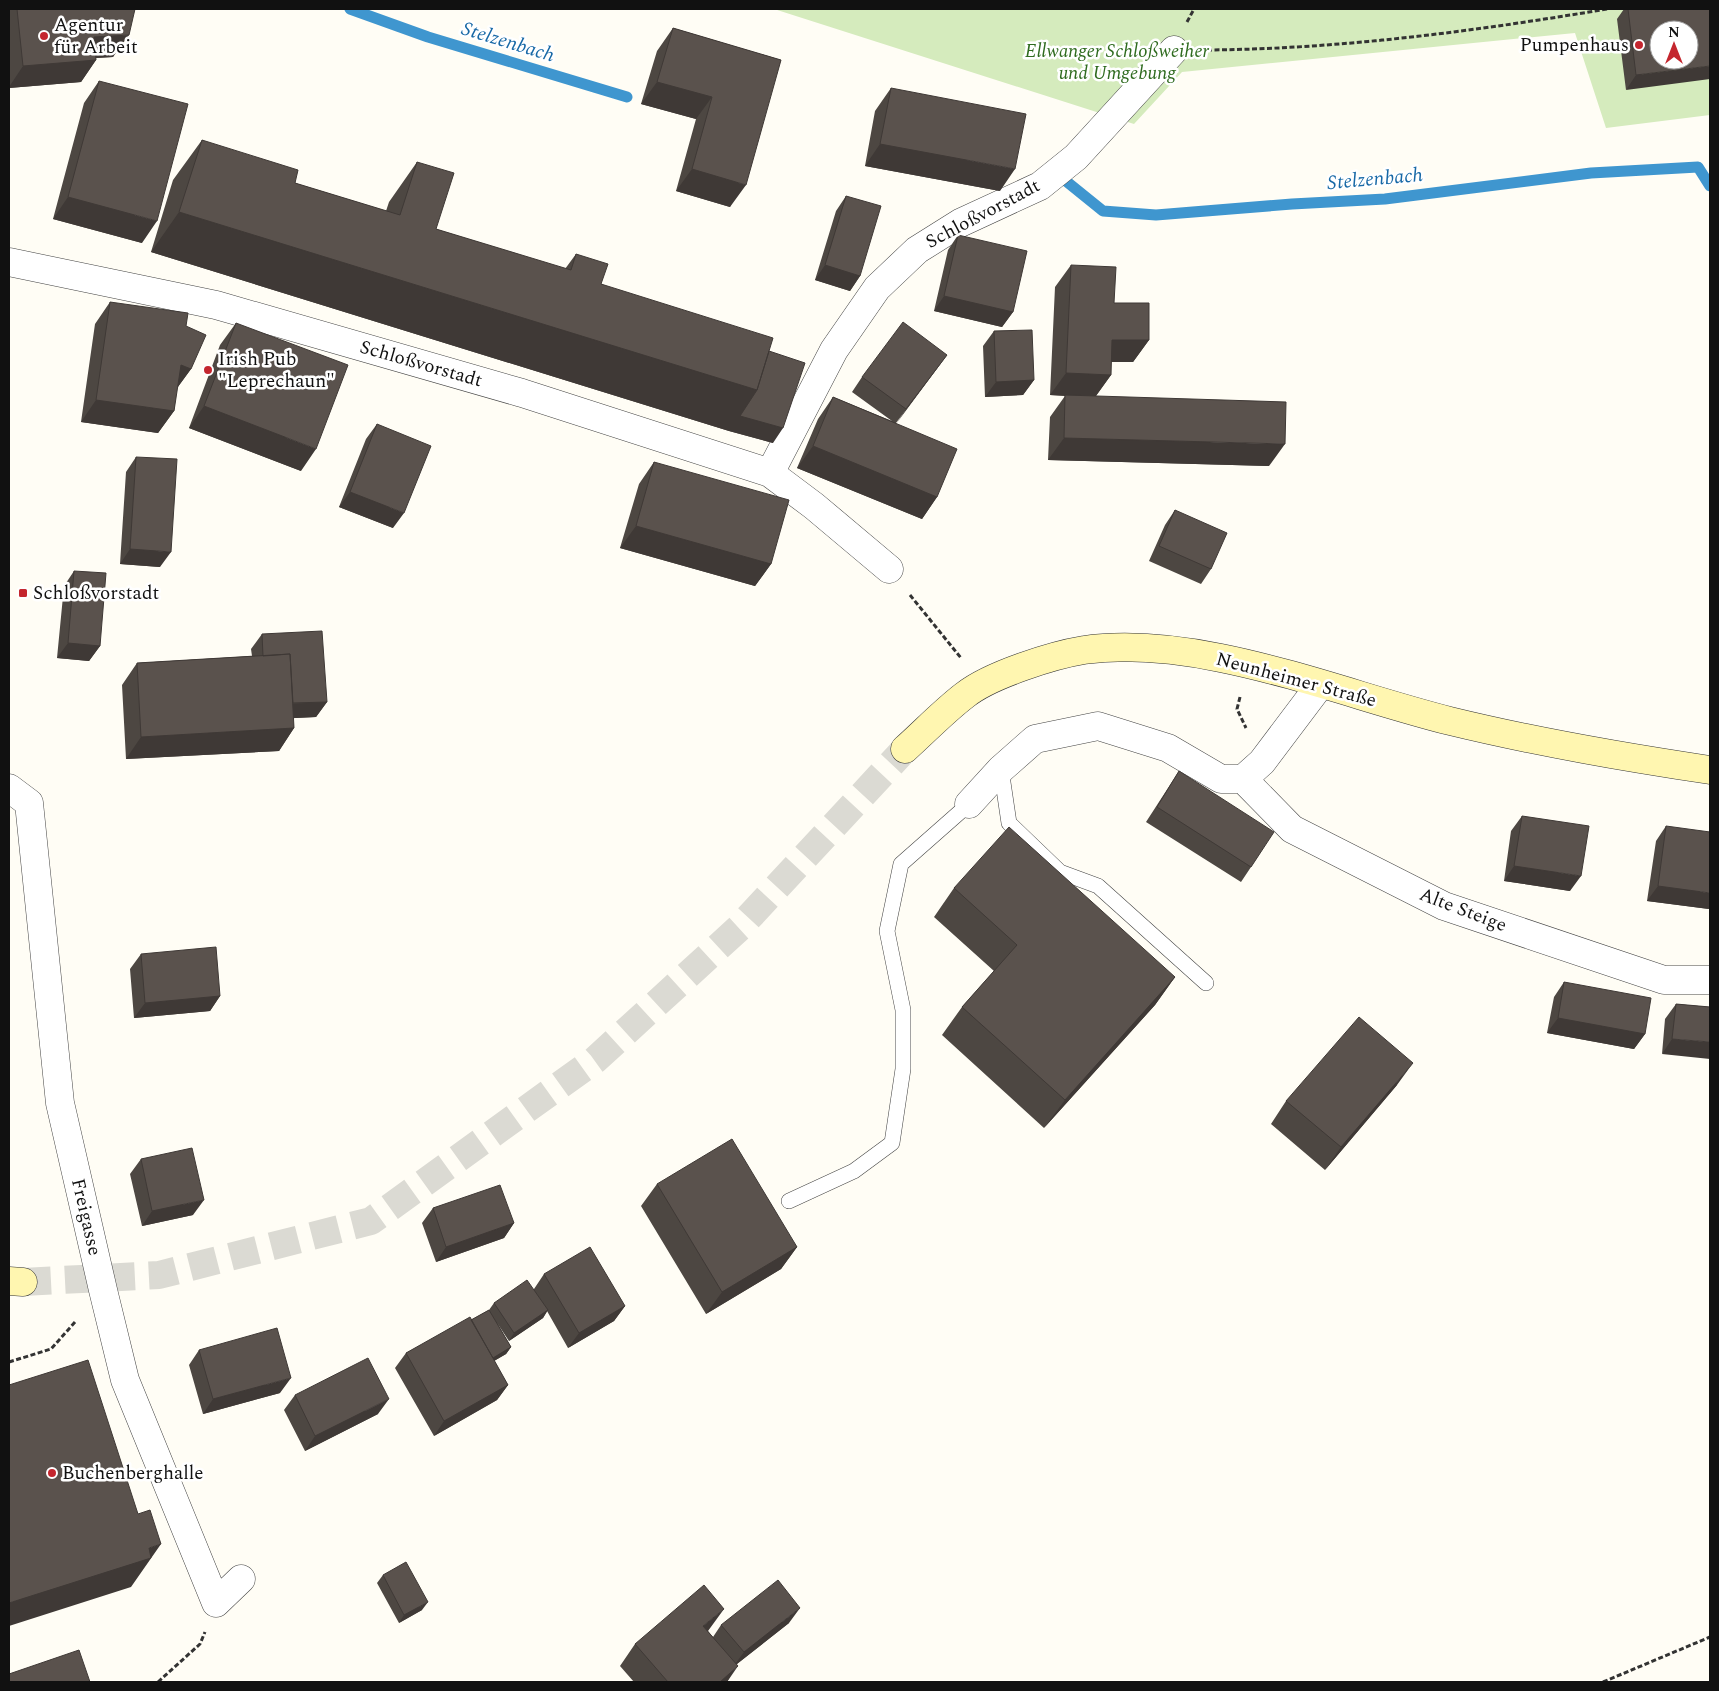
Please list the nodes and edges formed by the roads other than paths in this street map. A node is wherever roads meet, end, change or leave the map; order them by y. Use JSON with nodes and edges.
{"nodes":[{"id":1,"x":1174,"y":50,"type":"road end"},
{"id":2,"x":9,"y":262,"type":"edge"},
{"id":3,"x":770,"y":473,"type":"junction"},
{"id":4,"x":889,"y":569,"type":"road end"},
{"id":5,"x":1320,"y":685,"type":"junction"},
{"id":6,"x":905,"y":749,"type":"tunnel mouth"},
{"id":7,"x":1001,"y":769,"type":"junction"},
{"id":8,"x":1252,"y":770,"type":"junction"},
{"id":9,"x":1710,"y":770,"type":"edge"},
{"id":10,"x":9,"y":788,"type":"edge"},
{"id":11,"x":968,"y":804,"type":"joint"},
{"id":12,"x":1710,"y":980,"type":"edge"},
{"id":13,"x":1206,"y":983,"type":"dead end"},
{"id":14,"x":789,"y":1201,"type":"dead end"},
{"id":15,"x":241,"y":1579,"type":"dead end"}],
"edges":[{"from":1,"to":3,"type":"street","name":"Schloßvorstadt"},
{"from":2,"to":3,"type":"street","name":"Schloßvorstadt"},
{"from":3,"to":4,"type":"street","name":"Schloßvorstadt"},
{"from":5,"to":6,"type":"street","name":"Neunheimer Straße"},
{"from":5,"to":8,"type":"street"},
{"from":5,"to":9,"type":"street","name":"Neunheimer Straße"},
{"from":7,"to":8,"type":"street"},
{"from":7,"to":11,"type":"street"},
{"from":7,"to":13,"type":"lane"},
{"from":8,"to":12,"type":"street","name":"Alte Steige"},
{"from":10,"to":15,"type":"street","name":"Freigasse"},
{"from":11,"to":14,"type":"lane"}]}
